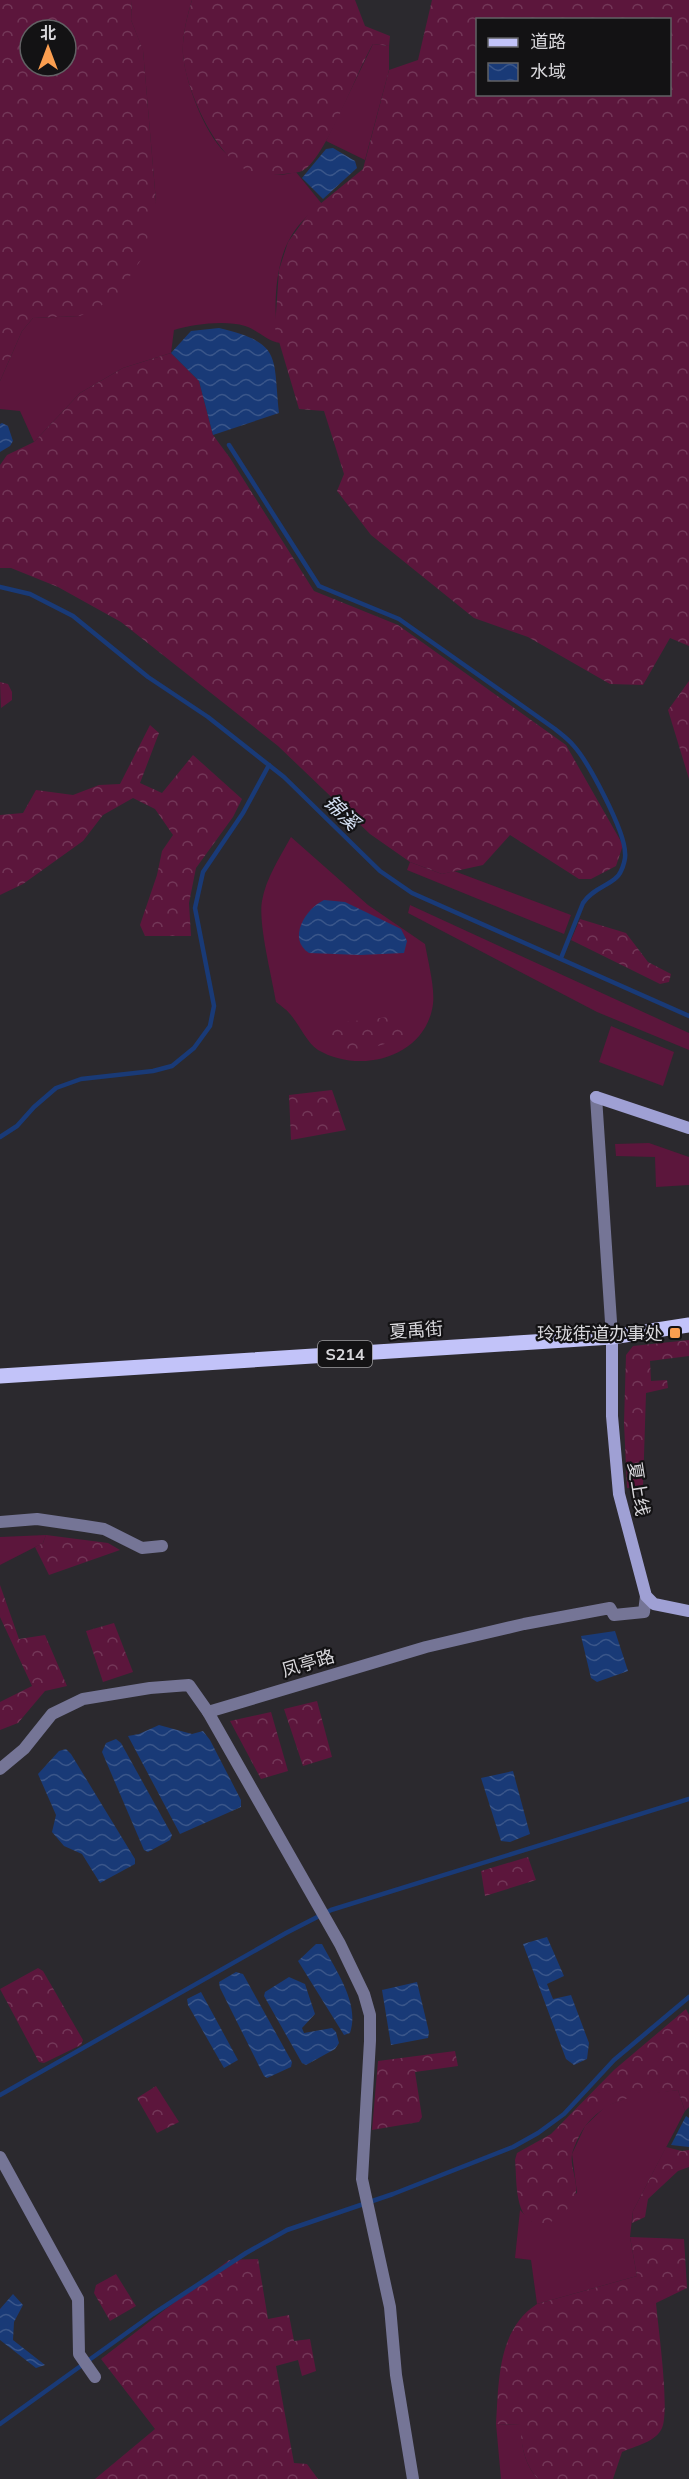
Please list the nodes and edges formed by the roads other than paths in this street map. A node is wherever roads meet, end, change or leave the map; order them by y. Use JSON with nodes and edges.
{"nodes":[{"id":1,"x":689,"y":1128,"type":"edge"},
{"id":2,"x":689,"y":1325,"type":"edge"},
{"id":3,"x":612,"y":1337,"type":"junction"},
{"id":4,"x":0,"y":1376,"type":"edge"},
{"id":5,"x":0,"y":1522,"type":"edge"},
{"id":6,"x":162,"y":1546,"type":"dead end"},
{"id":7,"x":646,"y":1596,"type":"junction"},
{"id":8,"x":689,"y":1611,"type":"edge"},
{"id":9,"x":208,"y":1712,"type":"junction"},
{"id":10,"x":0,"y":1769,"type":"edge"},
{"id":11,"x":0,"y":2157,"type":"edge"},
{"id":12,"x":96,"y":2377,"type":"dead end"},
{"id":13,"x":413,"y":2479,"type":"edge"}],
"edges":[{"from":1,"to":3,"type":"street"},
{"from":2,"to":3,"type":"main road","name":"夏禹街","number":"S214"},
{"from":3,"to":4,"type":"main road","name":"夏禹街","number":"S214"},
{"from":3,"to":7,"type":"street","name":"夏上线"},
{"from":5,"to":6,"type":"street"},
{"from":7,"to":8,"type":"street"},
{"from":7,"to":9,"type":"street","name":"凤亭路"},
{"from":9,"to":10,"type":"street"},
{"from":9,"to":13,"type":"street"},
{"from":11,"to":12,"type":"street"}]}
